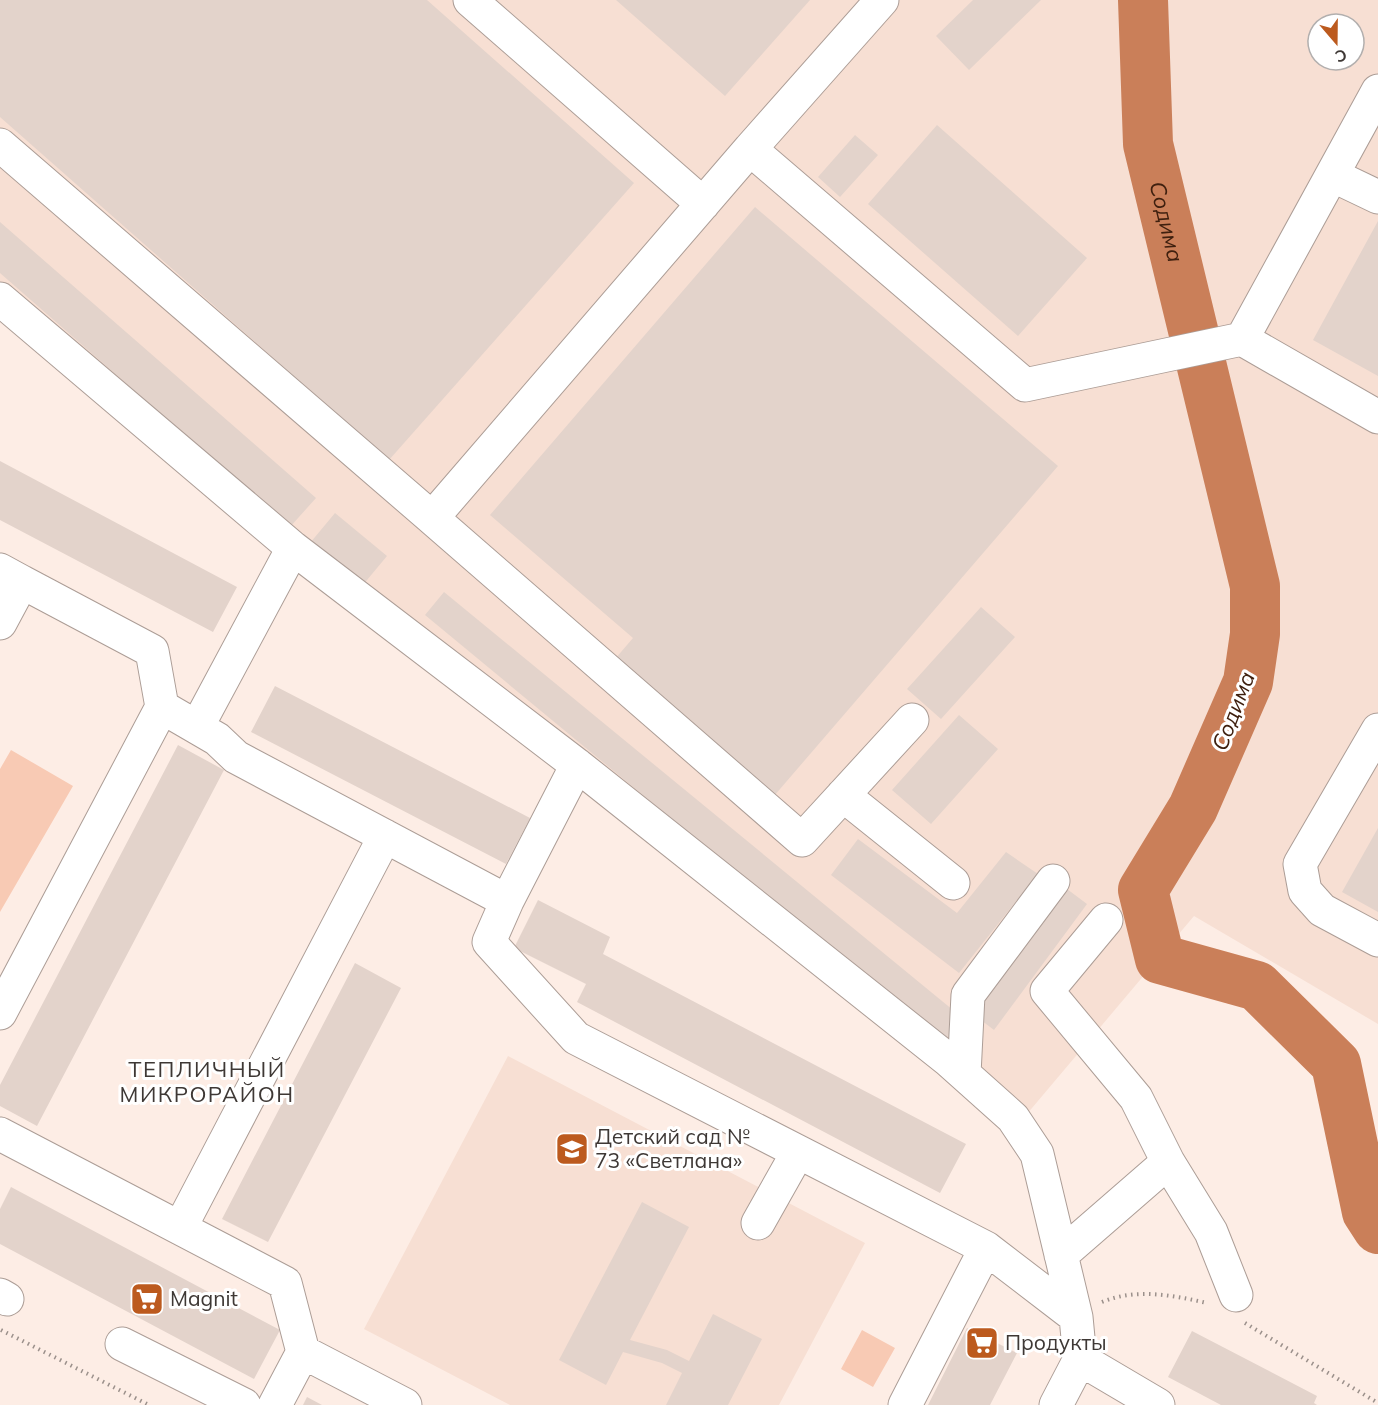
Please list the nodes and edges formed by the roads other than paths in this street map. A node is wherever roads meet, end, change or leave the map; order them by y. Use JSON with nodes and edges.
{"nodes":[{"id":1,"x":470,"y":0,"type":"edge"},
{"id":2,"x":882,"y":0,"type":"edge"},
{"id":3,"x":1378,"y":91,"type":"edge"},
{"id":4,"x":0,"y":145,"type":"edge"},
{"id":5,"x":750,"y":149,"type":"junction"},
{"id":6,"x":1332,"y":175,"type":"junction"},
{"id":7,"x":1378,"y":197,"type":"edge"},
{"id":8,"x":703,"y":204,"type":"junction"},
{"id":9,"x":0,"y":300,"type":"edge"},
{"id":10,"x":1241,"y":340,"type":"junction"},
{"id":11,"x":1378,"y":417,"type":"edge"},
{"id":12,"x":432,"y":518,"type":"junction"},
{"id":13,"x":293,"y":548,"type":"junction"},
{"id":14,"x":11,"y":576,"type":"edge"},
{"id":15,"x":0,"y":623,"type":"edge"},
{"id":16,"x":162,"y":707,"type":"junction"},
{"id":17,"x":912,"y":720,"type":"dead end"},
{"id":18,"x":197,"y":727,"type":"junction"},
{"id":19,"x":1378,"y":730,"type":"edge"},
{"id":20,"x":577,"y":765,"type":"junction"},
{"id":21,"x":843,"y":795,"type":"junction"},
{"id":22,"x":385,"y":836,"type":"junction"},
{"id":23,"x":1053,"y":881,"type":"dead end"},
{"id":24,"x":953,"y":883,"type":"dead end"},
{"id":25,"x":507,"y":901,"type":"junction"},
{"id":26,"x":1106,"y":920,"type":"dead end"},
{"id":27,"x":1378,"y":940,"type":"edge"},
{"id":28,"x":0,"y":1013,"type":"edge"},
{"id":29,"x":964,"y":1074,"type":"junction"},
{"id":30,"x":2,"y":1139,"type":"edge"},
{"id":31,"x":798,"y":1152,"type":"junction"},
{"id":32,"x":1168,"y":1162,"type":"junction"},
{"id":33,"x":758,"y":1223,"type":"dead end"},
{"id":34,"x":180,"y":1228,"type":"junction"},
{"id":35,"x":986,"y":1248,"type":"junction"},
{"id":36,"x":1061,"y":1255,"type":"junction"},
{"id":37,"x":1230,"y":1307,"type":"road end"},
{"id":38,"x":1076,"y":1317,"type":"junction"},
{"id":39,"x":123,"y":1344,"type":"dead end"},
{"id":40,"x":303,"y":1352,"type":"junction"},
{"id":41,"x":1080,"y":1359,"type":"junction"},
{"id":42,"x":244,"y":1405,"type":"edge"},
{"id":43,"x":275,"y":1405,"type":"edge"},
{"id":44,"x":405,"y":1405,"type":"edge"},
{"id":45,"x":905,"y":1405,"type":"edge"},
{"id":46,"x":1056,"y":1405,"type":"edge"},
{"id":47,"x":1158,"y":1405,"type":"edge"}],
"edges":[{"from":1,"to":8,"type":"lane"},
{"from":2,"to":5,"type":"lane"},
{"from":3,"to":6,"type":"lane"},
{"from":4,"to":12,"type":"lane"},
{"from":5,"to":8,"type":"lane"},
{"from":5,"to":10,"type":"lane"},
{"from":6,"to":7,"type":"lane"},
{"from":6,"to":10,"type":"lane"},
{"from":8,"to":12,"type":"lane"},
{"from":9,"to":13,"type":"lane"},
{"from":10,"to":11,"type":"lane"},
{"from":12,"to":21,"type":"lane"},
{"from":13,"to":18,"type":"lane"},
{"from":13,"to":20,"type":"lane"},
{"from":14,"to":15,"type":"lane"},
{"from":14,"to":16,"type":"lane"},
{"from":16,"to":18,"type":"lane"},
{"from":16,"to":28,"type":"lane"},
{"from":17,"to":21,"type":"lane"},
{"from":18,"to":22,"type":"lane"},
{"from":19,"to":27,"type":"lane"},
{"from":20,"to":25,"type":"lane"},
{"from":20,"to":29,"type":"lane"},
{"from":21,"to":24,"type":"lane"},
{"from":22,"to":25,"type":"lane"},
{"from":22,"to":34,"type":"lane"},
{"from":23,"to":29,"type":"lane"},
{"from":25,"to":31,"type":"lane"},
{"from":26,"to":32,"type":"lane"},
{"from":29,"to":36,"type":"lane"},
{"from":30,"to":34,"type":"lane"},
{"from":31,"to":33,"type":"lane"},
{"from":31,"to":35,"type":"lane"},
{"from":32,"to":36,"type":"lane"},
{"from":32,"to":37,"type":"lane"},
{"from":34,"to":40,"type":"lane"},
{"from":35,"to":38,"type":"lane"},
{"from":35,"to":45,"type":"lane"},
{"from":36,"to":38,"type":"lane"},
{"from":38,"to":41,"type":"lane"},
{"from":39,"to":42,"type":"lane"},
{"from":40,"to":43,"type":"lane"},
{"from":40,"to":44,"type":"lane"},
{"from":41,"to":46,"type":"lane"},
{"from":41,"to":47,"type":"lane"}]}
